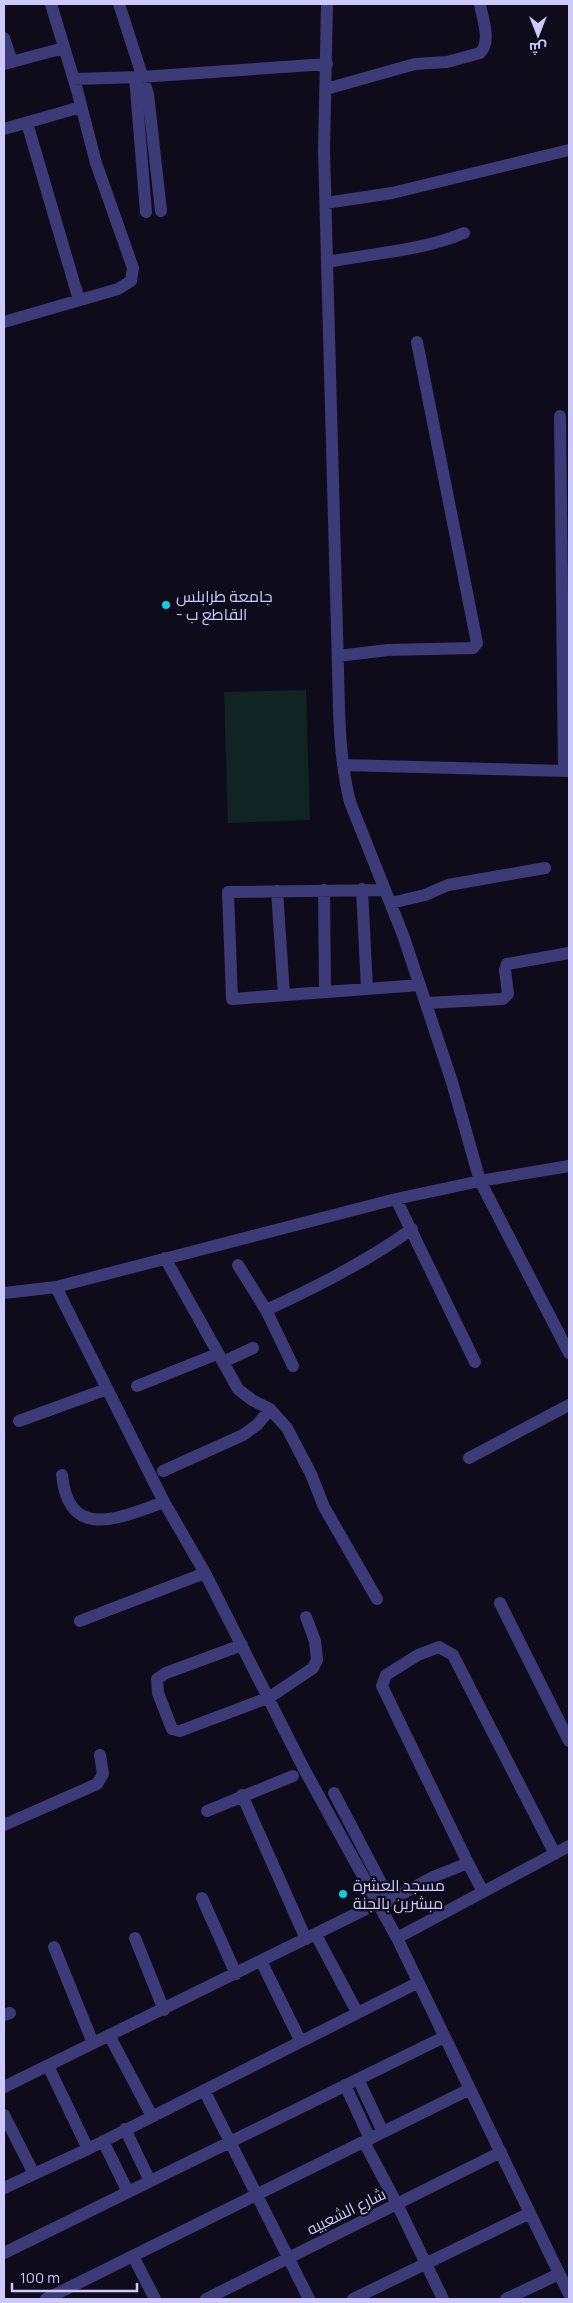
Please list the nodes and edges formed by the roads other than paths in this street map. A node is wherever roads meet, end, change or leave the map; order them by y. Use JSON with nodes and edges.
{"nodes":[{"id":1,"x":51,"y":4,"type":"edge"},
{"id":2,"x":119,"y":4,"type":"edge"},
{"id":3,"x":327,"y":4,"type":"edge"},
{"id":4,"x":480,"y":4,"type":"edge"},
{"id":5,"x":4,"y":38,"type":"edge"},
{"id":6,"x":64,"y":48,"type":"junction"},
{"id":7,"x":8,"y":63,"type":"edge"},
{"id":8,"x":327,"y":64,"type":"junction"},
{"id":9,"x":138,"y":77,"type":"junction"},
{"id":10,"x":74,"y":79,"type":"junction"},
{"id":11,"x":326,"y":89,"type":"junction"},
{"id":12,"x":81,"y":107,"type":"junction"},
{"id":13,"x":27,"y":123,"type":"junction"},
{"id":14,"x":4,"y":129,"type":"edge"},
{"id":15,"x":569,"y":150,"type":"edge"},
{"id":16,"x":326,"y":203,"type":"junction"},
{"id":17,"x":161,"y":210,"type":"dead end"},
{"id":18,"x":146,"y":212,"type":"dead end"},
{"id":19,"x":464,"y":233,"type":"dead end"},
{"id":20,"x":328,"y":262,"type":"junction"},
{"id":21,"x":79,"y":300,"type":"junction"},
{"id":22,"x":4,"y":322,"type":"edge"},
{"id":23,"x":417,"y":342,"type":"dead end"},
{"id":24,"x":560,"y":416,"type":"dead end"},
{"id":25,"x":338,"y":656,"type":"junction"},
{"id":26,"x":343,"y":765,"type":"junction"},
{"id":27,"x":566,"y":771,"type":"edge"},
{"id":28,"x":545,"y":868,"type":"dead end"},
{"id":29,"x":362,"y":889,"type":"junction"},
{"id":30,"x":324,"y":890,"type":"junction"},
{"id":31,"x":384,"y":890,"type":"junction"},
{"id":32,"x":276,"y":891,"type":"junction"},
{"id":33,"x":391,"y":903,"type":"junction"},
{"id":34,"x":569,"y":954,"type":"edge"},
{"id":35,"x":420,"y":985,"type":"junction"},
{"id":36,"x":367,"y":988,"type":"junction"},
{"id":37,"x":325,"y":992,"type":"junction"},
{"id":38,"x":284,"y":995,"type":"junction"},
{"id":39,"x":426,"y":1004,"type":"junction"},
{"id":40,"x":569,"y":1166,"type":"edge"},
{"id":41,"x":480,"y":1181,"type":"junction"},
{"id":42,"x":396,"y":1199,"type":"junction"},
{"id":43,"x":412,"y":1229,"type":"junction"},
{"id":44,"x":165,"y":1258,"type":"junction"},
{"id":45,"x":238,"y":1266,"type":"dead end"},
{"id":46,"x":56,"y":1287,"type":"junction"},
{"id":47,"x":4,"y":1293,"type":"edge"},
{"id":48,"x":266,"y":1310,"type":"junction"},
{"id":49,"x":253,"y":1348,"type":"dead end"},
{"id":50,"x":569,"y":1353,"type":"edge"},
{"id":51,"x":220,"y":1358,"type":"junction"},
{"id":52,"x":475,"y":1362,"type":"dead end"},
{"id":53,"x":293,"y":1366,"type":"dead end"},
{"id":54,"x":137,"y":1386,"type":"dead end"},
{"id":55,"x":107,"y":1389,"type":"junction"},
{"id":56,"x":569,"y":1405,"type":"edge"},
{"id":57,"x":270,"y":1408,"type":"junction"},
{"id":58,"x":19,"y":1420,"type":"dead end"},
{"id":59,"x":469,"y":1458,"type":"dead end"},
{"id":60,"x":163,"y":1471,"type":"dead end"},
{"id":61,"x":62,"y":1475,"type":"dead end"},
{"id":62,"x":164,"y":1502,"type":"junction"},
{"id":63,"x":205,"y":1574,"type":"junction"},
{"id":64,"x":377,"y":1599,"type":"dead end"},
{"id":65,"x":500,"y":1603,"type":"dead end"},
{"id":66,"x":306,"y":1617,"type":"dead end"},
{"id":67,"x":80,"y":1621,"type":"dead end"},
{"id":68,"x":242,"y":1644,"type":"junction"},
{"id":69,"x":270,"y":1697,"type":"junction"},
{"id":70,"x":569,"y":1741,"type":"edge"},
{"id":71,"x":100,"y":1755,"type":"dead end"},
{"id":72,"x":292,"y":1776,"type":"dead end"},
{"id":73,"x":334,"y":1793,"type":"dead end"},
{"id":74,"x":242,"y":1796,"type":"junction"},
{"id":75,"x":207,"y":1810,"type":"dead end"},
{"id":76,"x":4,"y":1825,"type":"edge"},
{"id":77,"x":569,"y":1846,"type":"edge"},
{"id":78,"x":555,"y":1854,"type":"junction"},
{"id":79,"x":468,"y":1863,"type":"junction"},
{"id":80,"x":483,"y":1892,"type":"junction"},
{"id":81,"x":202,"y":1898,"type":"dead end"},
{"id":82,"x":383,"y":1903,"type":"junction"},
{"id":83,"x":311,"y":1937,"type":"junction"},
{"id":84,"x":135,"y":1938,"type":"dead end"},
{"id":85,"x":397,"y":1938,"type":"junction"},
{"id":86,"x":54,"y":1947,"type":"dead end"},
{"id":87,"x":261,"y":1962,"type":"junction"},
{"id":88,"x":236,"y":1974,"type":"junction"},
{"id":89,"x":417,"y":1982,"type":"junction"},
{"id":90,"x":164,"y":2010,"type":"junction"},
{"id":91,"x":357,"y":2012,"type":"junction"},
{"id":92,"x":109,"y":2035,"type":"junction"},
{"id":93,"x":444,"y":2036,"type":"junction"},
{"id":94,"x":300,"y":2040,"type":"junction"},
{"id":95,"x":93,"y":2043,"type":"junction"},
{"id":96,"x":48,"y":2066,"type":"junction"},
{"id":97,"x":358,"y":2079,"type":"junction"},
{"id":98,"x":345,"y":2086,"type":"junction"},
{"id":99,"x":4,"y":2087,"type":"edge"},
{"id":100,"x":470,"y":2089,"type":"junction"},
{"id":101,"x":204,"y":2090,"type":"junction"},
{"id":102,"x":4,"y":2114,"type":"edge"},
{"id":103,"x":152,"y":2116,"type":"junction"},
{"id":104,"x":125,"y":2130,"type":"junction"},
{"id":105,"x":383,"y":2132,"type":"junction"},
{"id":106,"x":367,"y":2140,"type":"junction"},
{"id":107,"x":103,"y":2141,"type":"junction"},
{"id":108,"x":230,"y":2142,"type":"junction"},
{"id":109,"x":88,"y":2149,"type":"junction"},
{"id":110,"x":501,"y":2152,"type":"junction"},
{"id":111,"x":34,"y":2174,"type":"junction"},
{"id":112,"x":150,"y":2182,"type":"junction"},
{"id":113,"x":4,"y":2188,"type":"edge"},
{"id":114,"x":128,"y":2192,"type":"junction"},
{"id":115,"x":258,"y":2194,"type":"junction"},
{"id":116,"x":397,"y":2204,"type":"junction"},
{"id":117,"x":530,"y":2213,"type":"junction"},
{"id":118,"x":4,"y":2253,"type":"edge"},
{"id":119,"x":133,"y":2256,"type":"junction"},
{"id":120,"x":290,"y":2258,"type":"junction"},
{"id":121,"x":426,"y":2264,"type":"junction"},
{"id":122,"x":559,"y":2274,"type":"junction"},
{"id":123,"x":569,"y":2294,"type":"edge"},
{"id":124,"x":46,"y":2299,"type":"edge"},
{"id":125,"x":155,"y":2299,"type":"edge"},
{"id":126,"x":206,"y":2299,"type":"edge"},
{"id":127,"x":309,"y":2299,"type":"edge"},
{"id":128,"x":353,"y":2299,"type":"edge"},
{"id":129,"x":443,"y":2299,"type":"edge"},
{"id":130,"x":506,"y":2299,"type":"edge"}],
"edges":[{"from":1,"to":6,"type":"street"},
{"from":2,"to":9,"type":"street"},
{"from":3,"to":8,"type":"street"},
{"from":4,"to":11,"type":"street"},
{"from":5,"to":7,"type":"street"},
{"from":6,"to":7,"type":"street"},
{"from":6,"to":10,"type":"street"},
{"from":8,"to":9,"type":"street"},
{"from":8,"to":11,"type":"street"},
{"from":9,"to":10,"type":"street"},
{"from":9,"to":17,"type":"street"},
{"from":9,"to":18,"type":"street"},
{"from":10,"to":12,"type":"street"},
{"from":11,"to":16,"type":"street"},
{"from":12,"to":13,"type":"street"},
{"from":12,"to":21,"type":"street"},
{"from":13,"to":14,"type":"street"},
{"from":13,"to":21,"type":"street"},
{"from":15,"to":16,"type":"street"},
{"from":16,"to":20,"type":"street"},
{"from":19,"to":20,"type":"street"},
{"from":20,"to":25,"type":"street"},
{"from":21,"to":22,"type":"street"},
{"from":23,"to":25,"type":"street"},
{"from":24,"to":27,"type":"street"},
{"from":25,"to":26,"type":"street"},
{"from":26,"to":27,"type":"street"},
{"from":26,"to":31,"type":"street"},
{"from":28,"to":33,"type":"street"},
{"from":29,"to":30,"type":"street"},
{"from":29,"to":31,"type":"street"},
{"from":29,"to":36,"type":"street"},
{"from":30,"to":32,"type":"street"},
{"from":30,"to":37,"type":"street"},
{"from":31,"to":33,"type":"street"},
{"from":32,"to":38,"type":"street"},
{"from":32,"to":38,"type":"street"},
{"from":33,"to":35,"type":"street"},
{"from":34,"to":39,"type":"street"},
{"from":35,"to":36,"type":"street"},
{"from":35,"to":39,"type":"street"},
{"from":36,"to":37,"type":"street"},
{"from":37,"to":38,"type":"street"},
{"from":39,"to":41,"type":"street"},
{"from":40,"to":41,"type":"street"},
{"from":41,"to":42,"type":"street"},
{"from":41,"to":50,"type":"street"},
{"from":42,"to":43,"type":"street"},
{"from":42,"to":44,"type":"street"},
{"from":43,"to":48,"type":"street"},
{"from":43,"to":52,"type":"street"},
{"from":44,"to":46,"type":"street"},
{"from":44,"to":51,"type":"street"},
{"from":45,"to":48,"type":"street"},
{"from":46,"to":47,"type":"street"},
{"from":46,"to":55,"type":"street"},
{"from":48,"to":53,"type":"street"},
{"from":49,"to":51,"type":"street"},
{"from":51,"to":54,"type":"street"},
{"from":51,"to":57,"type":"street"},
{"from":55,"to":58,"type":"street"},
{"from":55,"to":62,"type":"street"},
{"from":56,"to":59,"type":"street"},
{"from":57,"to":60,"type":"street"},
{"from":57,"to":64,"type":"street"},
{"from":61,"to":62,"type":"street"},
{"from":62,"to":63,"type":"street"},
{"from":63,"to":67,"type":"street"},
{"from":63,"to":68,"type":"street"},
{"from":65,"to":70,"type":"street"},
{"from":66,"to":69,"type":"street"},
{"from":68,"to":69,"type":"street"},
{"from":68,"to":69,"type":"street"},
{"from":69,"to":82,"type":"street"},
{"from":71,"to":76,"type":"street"},
{"from":72,"to":74,"type":"street"},
{"from":73,"to":82,"type":"street"},
{"from":74,"to":75,"type":"street"},
{"from":74,"to":83,"type":"street"},
{"from":77,"to":78,"type":"street"},
{"from":78,"to":79,"type":"street"},
{"from":78,"to":80,"type":"street"},
{"from":79,"to":80,"type":"street"},
{"from":79,"to":82,"type":"street"},
{"from":80,"to":85,"type":"street"},
{"from":81,"to":88,"type":"street"},
{"from":82,"to":83,"type":"street"},
{"from":82,"to":85,"type":"street"},
{"from":83,"to":87,"type":"street"},
{"from":83,"to":91,"type":"street"},
{"from":84,"to":90,"type":"street"},
{"from":85,"to":89,"type":"street"},
{"from":86,"to":95,"type":"street"},
{"from":87,"to":88,"type":"street"},
{"from":87,"to":94,"type":"street"},
{"from":88,"to":90,"type":"street"},
{"from":89,"to":91,"type":"street"},
{"from":89,"to":93,"type":"street"},
{"from":90,"to":92,"type":"street"},
{"from":91,"to":94,"type":"street"},
{"from":92,"to":95,"type":"street"},
{"from":92,"to":103,"type":"street"},
{"from":93,"to":97,"type":"street"},
{"from":93,"to":100,"type":"street"},
{"from":94,"to":101,"type":"street"},
{"from":95,"to":96,"type":"street"},
{"from":96,"to":99,"type":"street"},
{"from":96,"to":109,"type":"street"},
{"from":97,"to":98,"type":"street"},
{"from":97,"to":105,"type":"street"},
{"from":98,"to":106,"type":"street"},
{"from":98,"to":108,"type":"street"},
{"from":100,"to":105,"type":"street"},
{"from":100,"to":110,"type":"street"},
{"from":101,"to":103,"type":"street"},
{"from":101,"to":108,"type":"street"},
{"from":102,"to":111,"type":"street"},
{"from":103,"to":104,"type":"street"},
{"from":104,"to":107,"type":"street"},
{"from":104,"to":112,"type":"street"},
{"from":105,"to":106,"type":"street"},
{"from":106,"to":115,"type":"street"},
{"from":106,"to":116,"type":"street"},
{"from":107,"to":109,"type":"street"},
{"from":107,"to":114,"type":"street"},
{"from":108,"to":112,"type":"street"},
{"from":108,"to":115,"type":"street"},
{"from":109,"to":111,"type":"street"},
{"from":110,"to":116,"type":"street","name":"شارع الشعبيه"},
{"from":110,"to":117,"type":"street"},
{"from":111,"to":113,"type":"street"},
{"from":112,"to":114,"type":"street"},
{"from":114,"to":118,"type":"street"},
{"from":115,"to":119,"type":"street"},
{"from":115,"to":120,"type":"street"},
{"from":116,"to":120,"type":"street","name":"شارع الشعبيه"},
{"from":116,"to":121,"type":"street"},
{"from":117,"to":121,"type":"street"},
{"from":117,"to":122,"type":"street"},
{"from":119,"to":124,"type":"street"},
{"from":119,"to":125,"type":"street"},
{"from":120,"to":126,"type":"street","name":"شارع الشعبيه"},
{"from":120,"to":127,"type":"street"},
{"from":121,"to":128,"type":"street"},
{"from":121,"to":129,"type":"street"},
{"from":122,"to":123,"type":"street"},
{"from":122,"to":130,"type":"street"}]}
